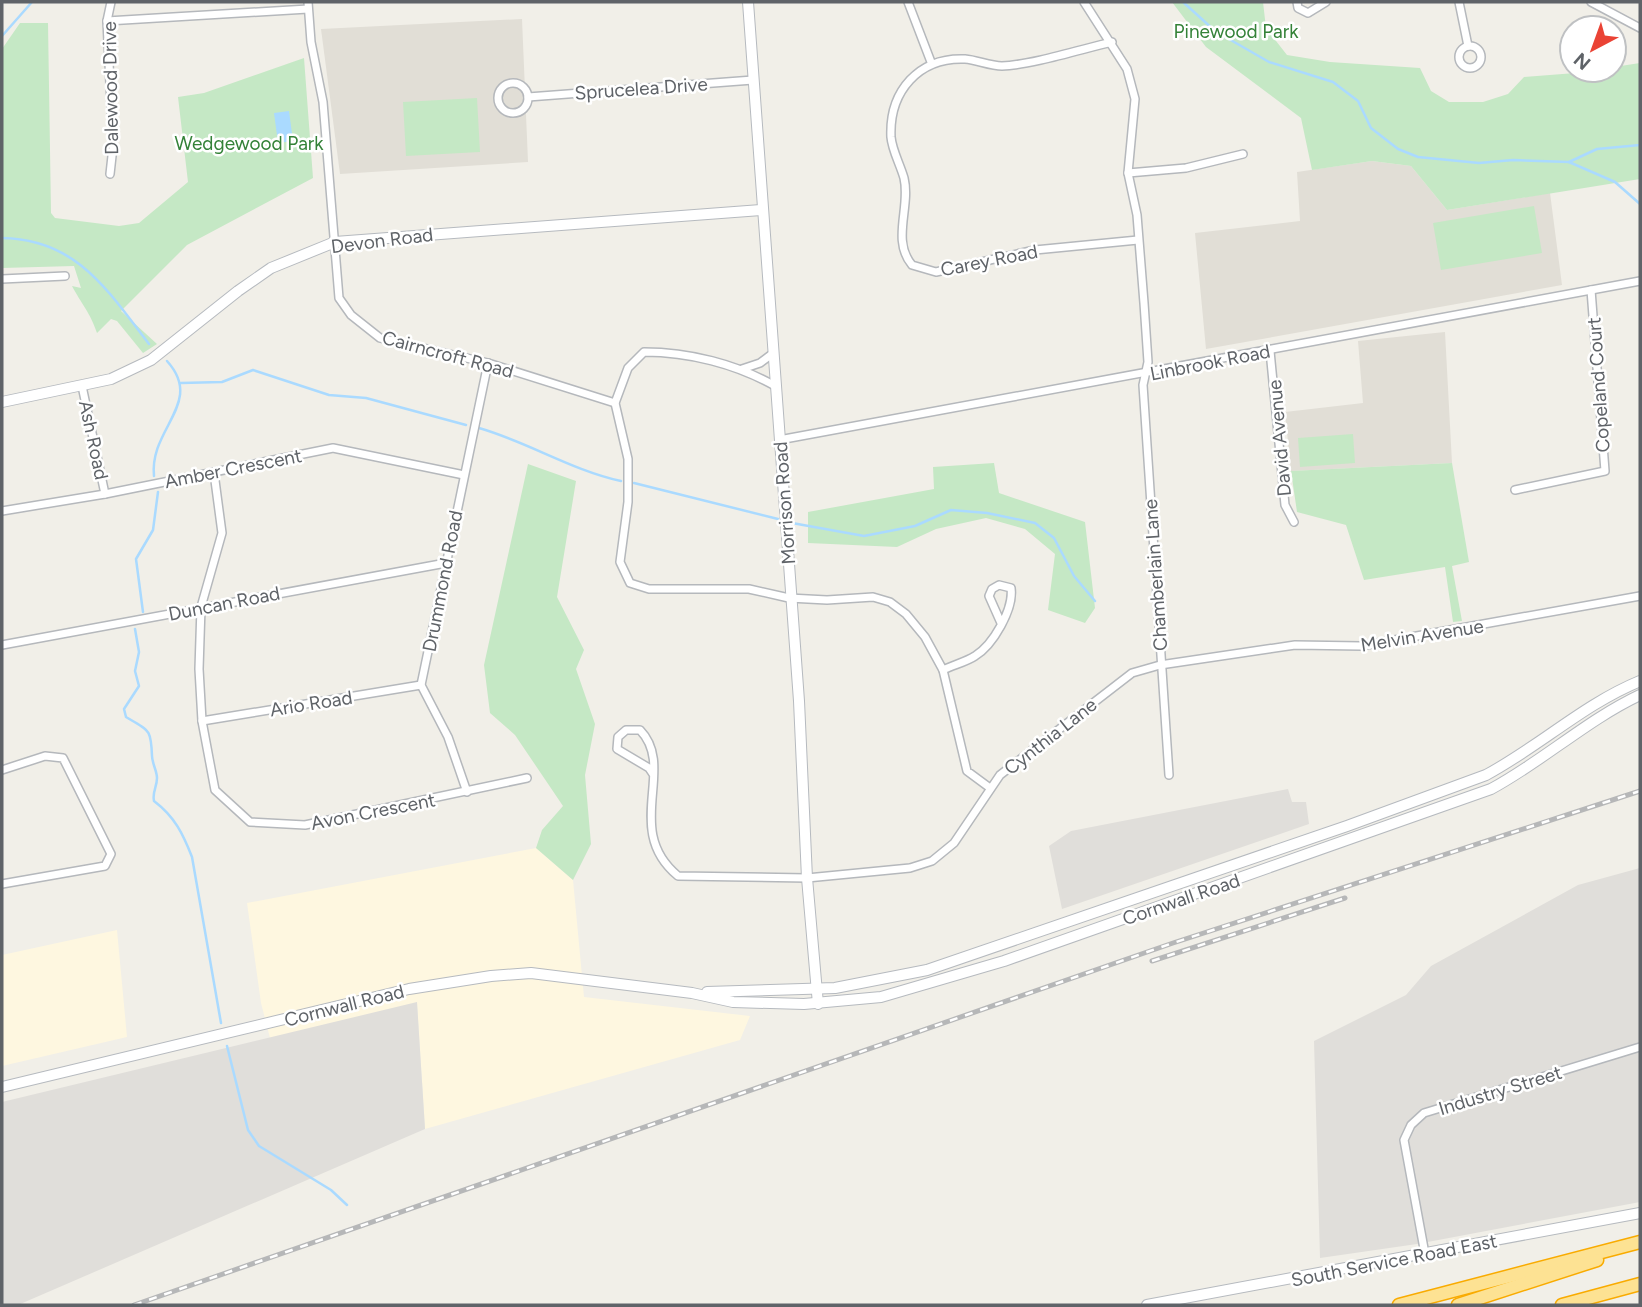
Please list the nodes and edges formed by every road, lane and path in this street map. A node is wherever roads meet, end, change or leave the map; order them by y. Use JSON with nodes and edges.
{"nodes":[{"id":1,"x":111,"y":2,"type":"edge"},
{"id":2,"x":748,"y":2,"type":"edge"},
{"id":3,"x":1084,"y":2,"type":"edge"},
{"id":4,"x":1297,"y":2,"type":"edge"},
{"id":5,"x":1326,"y":2,"type":"edge"},
{"id":6,"x":1459,"y":2,"type":"edge"},
{"id":7,"x":1591,"y":2,"type":"edge"},
{"id":8,"x":909,"y":3,"type":"edge"},
{"id":9,"x":308,"y":6,"type":"edge"},
{"id":10,"x":107,"y":21,"type":"junction"},
{"id":11,"x":1640,"y":28,"type":"edge"},
{"id":12,"x":1112,"y":43,"type":"junction"},
{"id":13,"x":1468,"y":47,"type":"dead end"},
{"id":14,"x":931,"y":62,"type":"junction"},
{"id":15,"x":753,"y":80,"type":"junction"},
{"id":16,"x":528,"y":97,"type":"junction"},
{"id":17,"x":1243,"y":155,"type":"dead end"},
{"id":18,"x":1128,"y":173,"type":"junction"},
{"id":19,"x":110,"y":174,"type":"dead end"},
{"id":20,"x":761,"y":210,"type":"junction"},
{"id":21,"x":1138,"y":240,"type":"junction"},
{"id":22,"x":335,"y":242,"type":"junction"},
{"id":23,"x":65,"y":276,"type":"dead end"},
{"id":24,"x":2,"y":279,"type":"edge"},
{"id":25,"x":1640,"y":281,"type":"edge"},
{"id":26,"x":1591,"y":290,"type":"junction"},
{"id":27,"x":1270,"y":351,"type":"junction"},
{"id":28,"x":772,"y":354,"type":"junction"},
{"id":29,"x":488,"y":363,"type":"junction"},
{"id":30,"x":741,"y":369,"type":"junction"},
{"id":31,"x":1145,"y":374,"type":"junction"},
{"id":32,"x":82,"y":386,"type":"junction"},
{"id":33,"x":775,"y":386,"type":"junction"},
{"id":34,"x":2,"y":402,"type":"edge"},
{"id":35,"x":615,"y":403,"type":"junction"},
{"id":36,"x":779,"y":440,"type":"junction"},
{"id":37,"x":214,"y":473,"type":"junction"},
{"id":38,"x":464,"y":475,"type":"junction"},
{"id":39,"x":1515,"y":490,"type":"dead end"},
{"id":40,"x":105,"y":494,"type":"junction"},
{"id":41,"x":2,"y":511,"type":"edge"},
{"id":42,"x":1294,"y":522,"type":"dead end"},
{"id":43,"x":446,"y":563,"type":"junction"},
{"id":44,"x":1640,"y":596,"type":"edge"},
{"id":45,"x":789,"y":598,"type":"junction"},
{"id":46,"x":201,"y":607,"type":"junction"},
{"id":47,"x":1001,"y":623,"type":"junction"},
{"id":48,"x":2,"y":645,"type":"edge"},
{"id":49,"x":1160,"y":665,"type":"junction"},
{"id":50,"x":943,"y":670,"type":"junction"},
{"id":51,"x":1640,"y":681,"type":"edge"},
{"id":52,"x":421,"y":685,"type":"junction"},
{"id":53,"x":1640,"y":695,"type":"edge"},
{"id":54,"x":202,"y":721,"type":"junction"},
{"id":55,"x":2,"y":771,"type":"edge"},
{"id":56,"x":653,"y":774,"type":"junction"},
{"id":57,"x":1169,"y":775,"type":"dead end"},
{"id":58,"x":527,"y":778,"type":"dead end"},
{"id":59,"x":990,"y":789,"type":"junction"},
{"id":60,"x":467,"y":792,"type":"junction"},
{"id":61,"x":807,"y":878,"type":"junction"},
{"id":62,"x":2,"y":884,"type":"edge"},
{"id":63,"x":816,"y":990,"type":"junction"},
{"id":64,"x":692,"y":993,"type":"junction"},
{"id":65,"x":818,"y":1004,"type":"junction"},
{"id":66,"x":1640,"y":1046,"type":"edge"},
{"id":67,"x":2,"y":1087,"type":"edge"},
{"id":68,"x":1640,"y":1213,"type":"edge"},
{"id":69,"x":1640,"y":1244,"type":"edge"},
{"id":70,"x":1425,"y":1254,"type":"junction"},
{"id":71,"x":1640,"y":1284,"type":"edge"},
{"id":72,"x":1147,"y":1305,"type":"edge"},
{"id":73,"x":1399,"y":1305,"type":"edge"},
{"id":74,"x":1458,"y":1305,"type":"edge"},
{"id":75,"x":1562,"y":1305,"type":"edge"}],
"edges":[{"from":1,"to":10,"type":"street","name":"Dalewood Drive"},
{"from":2,"to":15,"type":"main road","name":"Morrison Road"},
{"from":3,"to":12,"type":"street","name":"Chamberlain Lane"},
{"from":4,"to":5,"type":"street"},
{"from":6,"to":13,"type":"street"},
{"from":7,"to":11,"type":"street"},
{"from":8,"to":14,"type":"street"},
{"from":9,"to":10,"type":"street"},
{"from":9,"to":22,"type":"street","name":"Cairncroft Road"},
{"from":10,"to":19,"type":"street","name":"Dalewood Drive"},
{"from":12,"to":14,"type":"street"},
{"from":12,"to":18,"type":"street","name":"Chamberlain Lane"},
{"from":14,"to":21,"type":"street","name":"Carey Road"},
{"from":15,"to":16,"type":"street","name":"Sprucelea Drive"},
{"from":15,"to":20,"type":"main road","name":"Morrison Road"},
{"from":16,"to":16,"type":"street","name":"Sprucelea Drive"},
{"from":17,"to":18,"type":"street"},
{"from":18,"to":21,"type":"street","name":"Chamberlain Lane"},
{"from":20,"to":22,"type":"main road","name":"Devon Road"},
{"from":20,"to":28,"type":"main road","name":"Morrison Road"},
{"from":21,"to":31,"type":"street","name":"Chamberlain Lane"},
{"from":22,"to":29,"type":"street","name":"Cairncroft Road"},
{"from":22,"to":32,"type":"main road","name":"Devon Road"},
{"from":23,"to":24,"type":"street"},
{"from":25,"to":26,"type":"street","name":"Linbrook Road"},
{"from":26,"to":27,"type":"street","name":"Linbrook Road"},
{"from":26,"to":39,"type":"street","name":"Copeland Court"},
{"from":27,"to":31,"type":"street","name":"Linbrook Road"},
{"from":27,"to":42,"type":"street","name":"David Avenue"},
{"from":28,"to":30,"type":"street"},
{"from":28,"to":33,"type":"main road","name":"Morrison Road"},
{"from":29,"to":35,"type":"street","name":"Cairncroft Road"},
{"from":29,"to":38,"type":"street","name":"Drummond Road"},
{"from":30,"to":33,"type":"street"},
{"from":30,"to":35,"type":"street"},
{"from":31,"to":36,"type":"street","name":"Linbrook Road"},
{"from":31,"to":49,"type":"street","name":"Chamberlain Lane"},
{"from":32,"to":34,"type":"main road","name":"Devon Road"},
{"from":32,"to":40,"type":"street","name":"Ash Road"},
{"from":33,"to":36,"type":"main road","name":"Morrison Road"},
{"from":35,"to":45,"type":"street"},
{"from":36,"to":45,"type":"main road","name":"Morrison Road"},
{"from":37,"to":38,"type":"street","name":"Amber Crescent"},
{"from":37,"to":40,"type":"street","name":"Amber Crescent"},
{"from":37,"to":46,"type":"street","name":"Avon Crescent"},
{"from":38,"to":43,"type":"street","name":"Drummond Road"},
{"from":40,"to":41,"type":"street","name":"Amber Crescent"},
{"from":43,"to":46,"type":"street","name":"Duncan Road"},
{"from":43,"to":52,"type":"street","name":"Drummond Road"},
{"from":44,"to":49,"type":"street","name":"Melvin Avenue"},
{"from":45,"to":50,"type":"street"},
{"from":45,"to":61,"type":"main road","name":"Morrison Road"},
{"from":46,"to":48,"type":"street","name":"Duncan Road"},
{"from":46,"to":54,"type":"street","name":"Avon Crescent"},
{"from":47,"to":47,"type":"street"},
{"from":47,"to":50,"type":"street"},
{"from":49,"to":57,"type":"street","name":"Chamberlain Lane"},
{"from":49,"to":59,"type":"street","name":"Cynthia Lane"},
{"from":50,"to":59,"type":"street"},
{"from":51,"to":63,"type":"main road","name":"Cornwall Road"},
{"from":52,"to":54,"type":"street","name":"Ario Road"},
{"from":52,"to":60,"type":"street"},
{"from":53,"to":65,"type":"main road","name":"Cornwall Road"},
{"from":54,"to":60,"type":"street","name":"Avon Crescent"},
{"from":55,"to":62,"type":"street"},
{"from":56,"to":56,"type":"street"},
{"from":56,"to":61,"type":"street","name":"Cynthia Lane"},
{"from":58,"to":60,"type":"street","name":"Avon Crescent"},
{"from":59,"to":61,"type":"street","name":"Cynthia Lane"},
{"from":61,"to":63,"type":"main road","name":"Morrison Road"},
{"from":63,"to":64,"type":"main road","name":"Cornwall Road"},
{"from":63,"to":65,"type":"main road","name":"Morrison Road"},
{"from":64,"to":65,"type":"main road","name":"Cornwall Road"},
{"from":64,"to":67,"type":"main road","name":"Cornwall Road"},
{"from":66,"to":70,"type":"street","name":"Industry Street"},
{"from":68,"to":70,"type":"main road","name":"South Service Road East"},
{"from":69,"to":73,"type":"highway"},
{"from":69,"to":74,"type":"highway"},
{"from":70,"to":72,"type":"main road","name":"South Service Road East"},
{"from":71,"to":75,"type":"highway"}]}
